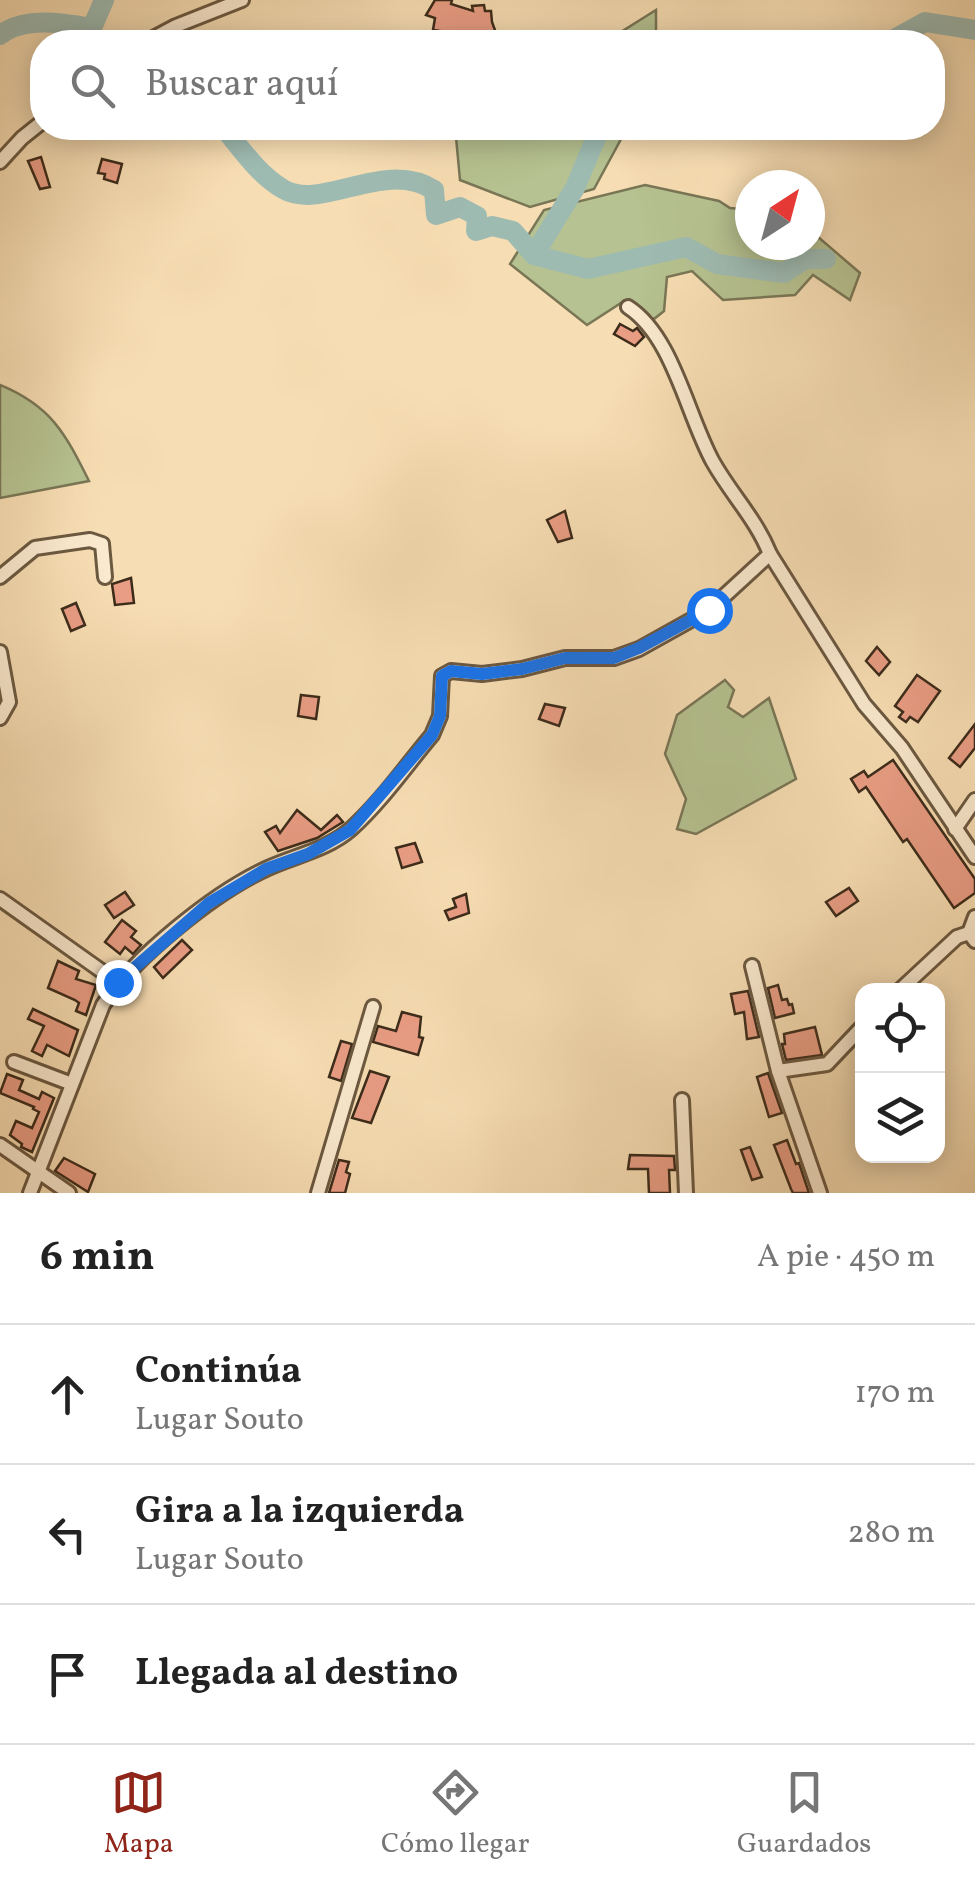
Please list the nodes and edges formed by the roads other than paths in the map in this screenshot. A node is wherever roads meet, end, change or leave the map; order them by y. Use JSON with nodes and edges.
{"nodes":[{"id":1,"x":242,"y":0,"type":"edge"},
{"id":2,"x":168,"y":30,"type":"edge"},
{"id":3,"x":30,"y":132,"type":"edge"},
{"id":4,"x":0,"y":162,"type":"edge"},
{"id":5,"x":628,"y":307,"type":"dead end"},
{"id":6,"x":770,"y":554,"type":"junction"},
{"id":7,"x":0,"y":577,"type":"edge"},
{"id":8,"x":105,"y":577,"type":"dead end"},
{"id":9,"x":0,"y":652,"type":"edge"},
{"id":10,"x":0,"y":718,"type":"edge"},
{"id":11,"x":975,"y":800,"type":"edge"},
{"id":12,"x":955,"y":829,"type":"junction"},
{"id":13,"x":975,"y":857,"type":"edge"},
{"id":14,"x":0,"y":899,"type":"edge"},
{"id":15,"x":975,"y":918,"type":"edge"},
{"id":16,"x":972,"y":937,"type":"edge"},
{"id":17,"x":752,"y":966,"type":"dead end"},
{"id":18,"x":118,"y":982,"type":"junction"},
{"id":19,"x":906,"y":983,"type":"edge"},
{"id":20,"x":372,"y":1008,"type":"dead end"},
{"id":21,"x":855,"y":1034,"type":"edge"},
{"id":22,"x":14,"y":1062,"type":"dead end"},
{"id":23,"x":778,"y":1071,"type":"junction"},
{"id":24,"x":72,"y":1084,"type":"junction"},
{"id":25,"x":682,"y":1100,"type":"dead end"},
{"id":26,"x":0,"y":1145,"type":"edge"},
{"id":27,"x":38,"y":1173,"type":"junction"},
{"id":28,"x":30,"y":1193,"type":"edge"},
{"id":29,"x":69,"y":1193,"type":"edge"},
{"id":30,"x":318,"y":1193,"type":"edge"},
{"id":31,"x":686,"y":1193,"type":"edge"},
{"id":32,"x":820,"y":1193,"type":"edge"}],
"edges":[{"from":1,"to":2,"type":"street"},
{"from":3,"to":4,"type":"street"},
{"from":5,"to":6,"type":"street"},
{"from":6,"to":12,"type":"street"},
{"from":6,"to":18,"type":"street"},
{"from":7,"to":8,"type":"street"},
{"from":9,"to":10,"type":"street"},
{"from":11,"to":12,"type":"street"},
{"from":12,"to":13,"type":"street"},
{"from":14,"to":18,"type":"street"},
{"from":15,"to":16,"type":"street"},
{"from":16,"to":19,"type":"street"},
{"from":17,"to":23,"type":"street"},
{"from":18,"to":24,"type":"street"},
{"from":20,"to":30,"type":"street"},
{"from":21,"to":23,"type":"street"},
{"from":22,"to":24,"type":"street"},
{"from":23,"to":32,"type":"street"},
{"from":24,"to":27,"type":"street"},
{"from":25,"to":31,"type":"street"},
{"from":26,"to":27,"type":"street"},
{"from":27,"to":28,"type":"street"},
{"from":27,"to":29,"type":"street"}]}
